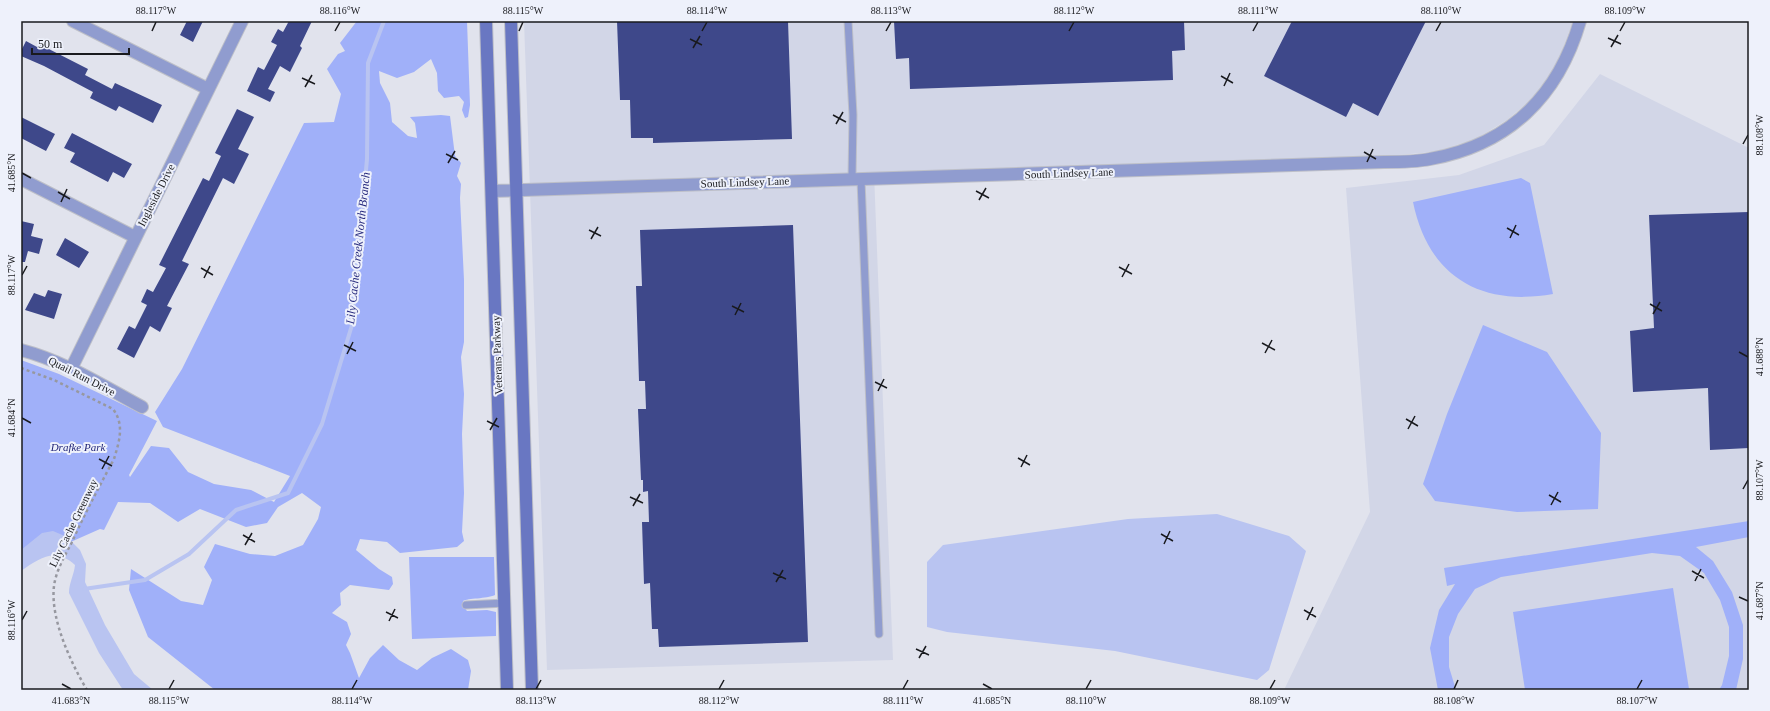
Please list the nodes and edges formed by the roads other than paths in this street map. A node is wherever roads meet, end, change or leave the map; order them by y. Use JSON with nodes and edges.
{"nodes":[{"id":1,"x":73,"y":21,"type":"edge"},
{"id":2,"x":242,"y":21,"type":"edge"},
{"id":3,"x":486,"y":21,"type":"edge"},
{"id":4,"x":511,"y":21,"type":"edge"},
{"id":5,"x":848,"y":21,"type":"edge"},
{"id":6,"x":1580,"y":21,"type":"edge"},
{"id":7,"x":208,"y":89,"type":"junction"},
{"id":8,"x":857,"y":179,"type":"junction"},
{"id":9,"x":21,"y":180,"type":"edge"},
{"id":10,"x":492,"y":191,"type":"junction"},
{"id":11,"x":516,"y":191,"type":"junction"},
{"id":12,"x":135,"y":237,"type":"junction"},
{"id":13,"x":21,"y":350,"type":"edge"},
{"id":14,"x":71,"y":369,"type":"junction"},
{"id":15,"x":142,"y":407,"type":"dead end"},
{"id":16,"x":466,"y":604,"type":"dead end"},
{"id":17,"x":505,"y":604,"type":"junction"},
{"id":18,"x":879,"y":634,"type":"dead end"},
{"id":19,"x":508,"y":690,"type":"edge"},
{"id":20,"x":532,"y":690,"type":"edge"}],
"edges":[{"from":1,"to":7,"type":"street"},
{"from":2,"to":7,"type":"street","name":"Ingleside Drive"},
{"from":3,"to":10,"type":"main road","name":"Veterans Parkway"},
{"from":4,"to":11,"type":"main road"},
{"from":5,"to":8,"type":"lane"},
{"from":6,"to":8,"type":"street","name":"South Lindsey Lane"},
{"from":7,"to":12,"type":"street","name":"Ingleside Drive"},
{"from":8,"to":11,"type":"street","name":"South Lindsey Lane"},
{"from":8,"to":18,"type":"lane"},
{"from":9,"to":12,"type":"street"},
{"from":10,"to":11,"type":"street","name":"South Lindsey Lane"},
{"from":10,"to":17,"type":"main road","name":"Veterans Parkway"},
{"from":11,"to":20,"type":"main road"},
{"from":12,"to":14,"type":"street","name":"Ingleside Drive"},
{"from":13,"to":14,"type":"street","name":"Quail Run Drive"},
{"from":14,"to":15,"type":"street","name":"Quail Run Drive"},
{"from":16,"to":17,"type":"lane"},
{"from":17,"to":19,"type":"main road","name":"Veterans Parkway"}]}
